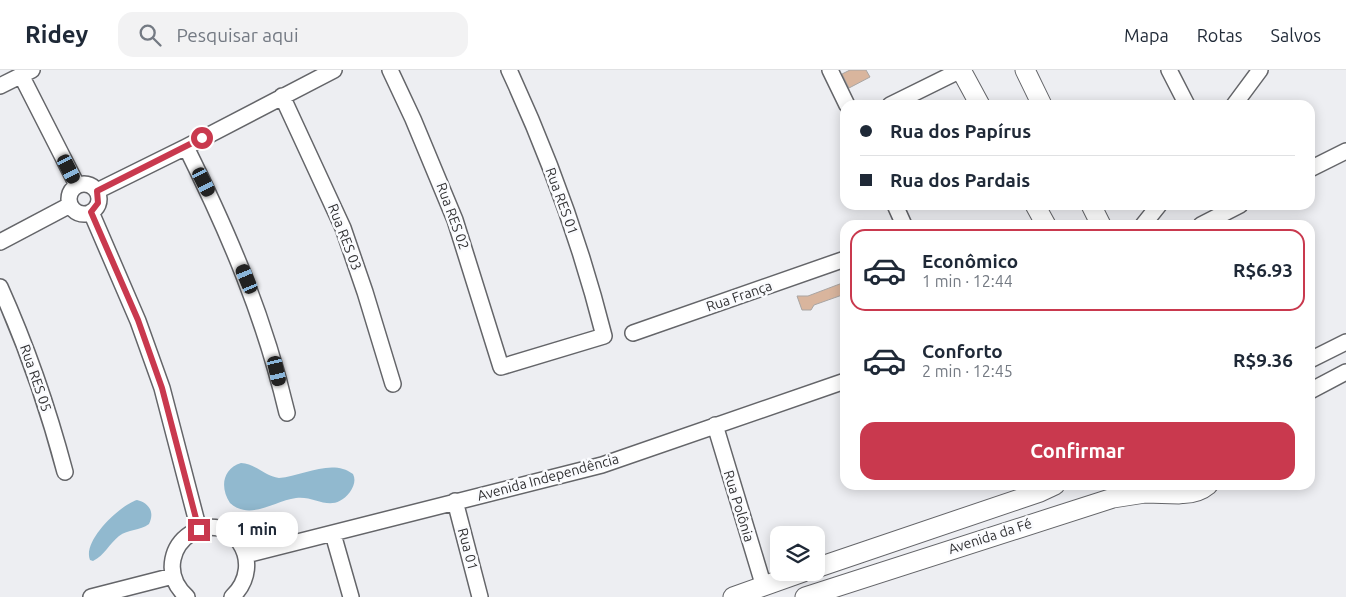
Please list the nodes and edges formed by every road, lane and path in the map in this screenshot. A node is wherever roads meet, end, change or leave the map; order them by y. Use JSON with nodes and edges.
{"nodes":[{"id":1,"x":334,"y":70,"type":"edge"},
{"id":2,"x":390,"y":70,"type":"edge"},
{"id":3,"x":509,"y":70,"type":"edge"},
{"id":4,"x":830,"y":70,"type":"edge"},
{"id":5,"x":961,"y":70,"type":"edge"},
{"id":6,"x":1025,"y":70,"type":"edge"},
{"id":7,"x":1169,"y":70,"type":"edge"},
{"id":8,"x":1260,"y":70,"type":"edge"},
{"id":9,"x":27,"y":73,"type":"edge"},
{"id":10,"x":0,"y":86,"type":"edge"},
{"id":11,"x":282,"y":96,"type":"junction"},
{"id":12,"x":845,"y":100,"type":"edge"},
{"id":13,"x":900,"y":100,"type":"edge"},
{"id":14,"x":977,"y":100,"type":"edge"},
{"id":15,"x":1040,"y":100,"type":"edge"},
{"id":16,"x":1184,"y":100,"type":"edge"},
{"id":17,"x":1238,"y":100,"type":"edge"},
{"id":18,"x":186,"y":147,"type":"junction"},
{"id":19,"x":1346,"y":151,"type":"edge"},
{"id":20,"x":1315,"y":166,"type":"edge"},
{"id":21,"x":76,"y":185,"type":"junction"},
{"id":22,"x":97,"y":191,"type":"junction"},
{"id":23,"x":70,"y":205,"type":"junction"},
{"id":24,"x":1155,"y":210,"type":"edge"},
{"id":25,"x":1230,"y":210,"type":"edge"},
{"id":26,"x":91,"y":212,"type":"junction"},
{"id":27,"x":1147,"y":220,"type":"edge"},
{"id":28,"x":1211,"y":220,"type":"edge"},
{"id":29,"x":0,"y":242,"type":"edge"},
{"id":30,"x":840,"y":261,"type":"edge"},
{"id":31,"x":0,"y":287,"type":"edge"},
{"id":32,"x":633,"y":333,"type":"dead end"},
{"id":33,"x":604,"y":336,"type":"joint"},
{"id":34,"x":1346,"y":342,"type":"edge"},
{"id":35,"x":1315,"y":358,"type":"edge"},
{"id":36,"x":1346,"y":372,"type":"edge"},
{"id":37,"x":840,"y":383,"type":"edge"},
{"id":38,"x":393,"y":384,"type":"dead end"},
{"id":39,"x":1315,"y":388,"type":"edge"},
{"id":40,"x":287,"y":413,"type":"dead end"},
{"id":41,"x":715,"y":425,"type":"junction"},
{"id":42,"x":65,"y":472,"type":"dead end"},
{"id":43,"x":1045,"y":490,"type":"edge"},
{"id":44,"x":1166,"y":490,"type":"edge"},
{"id":45,"x":1199,"y":490,"type":"edge"},
{"id":46,"x":1178,"y":494,"type":"junction"},
{"id":47,"x":455,"y":501,"type":"junction"},
{"id":48,"x":199,"y":530,"type":"junction"},
{"id":49,"x":333,"y":534,"type":"junction"},
{"id":50,"x":246,"y":555,"type":"junction"},
{"id":51,"x":825,"y":565,"type":"edge"},
{"id":52,"x":173,"y":576,"type":"junction"},
{"id":53,"x":780,"y":581,"type":"edge"},
{"id":54,"x":764,"y":587,"type":"junction"},
{"id":55,"x":91,"y":597,"type":"edge"},
{"id":56,"x":187,"y":597,"type":"edge"},
{"id":57,"x":232,"y":597,"type":"edge"},
{"id":58,"x":351,"y":597,"type":"edge"},
{"id":59,"x":480,"y":597,"type":"edge"},
{"id":60,"x":733,"y":597,"type":"edge"},
{"id":61,"x":805,"y":597,"type":"edge"}],
"edges":[{"from":1,"to":11,"type":"street"},
{"from":2,"to":33,"type":"street","name":"Rua RES 02"},
{"from":3,"to":33,"type":"street","name":"Rua RES 01"},
{"from":4,"to":12,"type":"street"},
{"from":5,"to":13,"type":"street"},
{"from":5,"to":14,"type":"main road"},
{"from":6,"to":15,"type":"main road"},
{"from":7,"to":16,"type":"street"},
{"from":8,"to":17,"type":"street"},
{"from":9,"to":10,"type":"street"},
{"from":9,"to":21,"type":"street"},
{"from":11,"to":18,"type":"street"},
{"from":11,"to":38,"type":"street","name":"Rua RES 03"},
{"from":18,"to":22,"type":"street"},
{"from":18,"to":40,"type":"street"},
{"from":19,"to":20,"type":"street"},
{"from":21,"to":22,"type":"street"},
{"from":21,"to":23,"type":"street"},
{"from":22,"to":26,"type":"street"},
{"from":23,"to":26,"type":"street"},
{"from":23,"to":29,"type":"street"},
{"from":24,"to":27,"type":"street"},
{"from":25,"to":28,"type":"street"},
{"from":26,"to":48,"type":"street"},
{"from":30,"to":32,"type":"street","name":"Rua França"},
{"from":31,"to":42,"type":"street","name":"Rua RES 05"},
{"from":34,"to":35,"type":"street"},
{"from":36,"to":39,"type":"street"},
{"from":37,"to":41,"type":"street","name":"Avenida Independência"},
{"from":41,"to":47,"type":"street","name":"Avenida Independência"},
{"from":41,"to":54,"type":"street","name":"Rua Polônia"},
{"from":43,"to":51,"type":"main road","name":"Avenida da Fé"},
{"from":44,"to":46,"type":"main road"},
{"from":45,"to":46,"type":"main road","name":"Avenida da Fé"},
{"from":46,"to":61,"type":"main road","name":"Avenida da Fé"},
{"from":47,"to":49,"type":"street","name":"Avenida Independência"},
{"from":47,"to":59,"type":"street","name":"Rua 01"},
{"from":48,"to":50,"type":"street"},
{"from":48,"to":52,"type":"street"},
{"from":49,"to":50,"type":"street","name":"Avenida Independência"},
{"from":49,"to":58,"type":"street"},
{"from":50,"to":57,"type":"street"},
{"from":52,"to":55,"type":"street"},
{"from":52,"to":56,"type":"street"},
{"from":53,"to":54,"type":"main road"},
{"from":54,"to":60,"type":"main road"}]}
